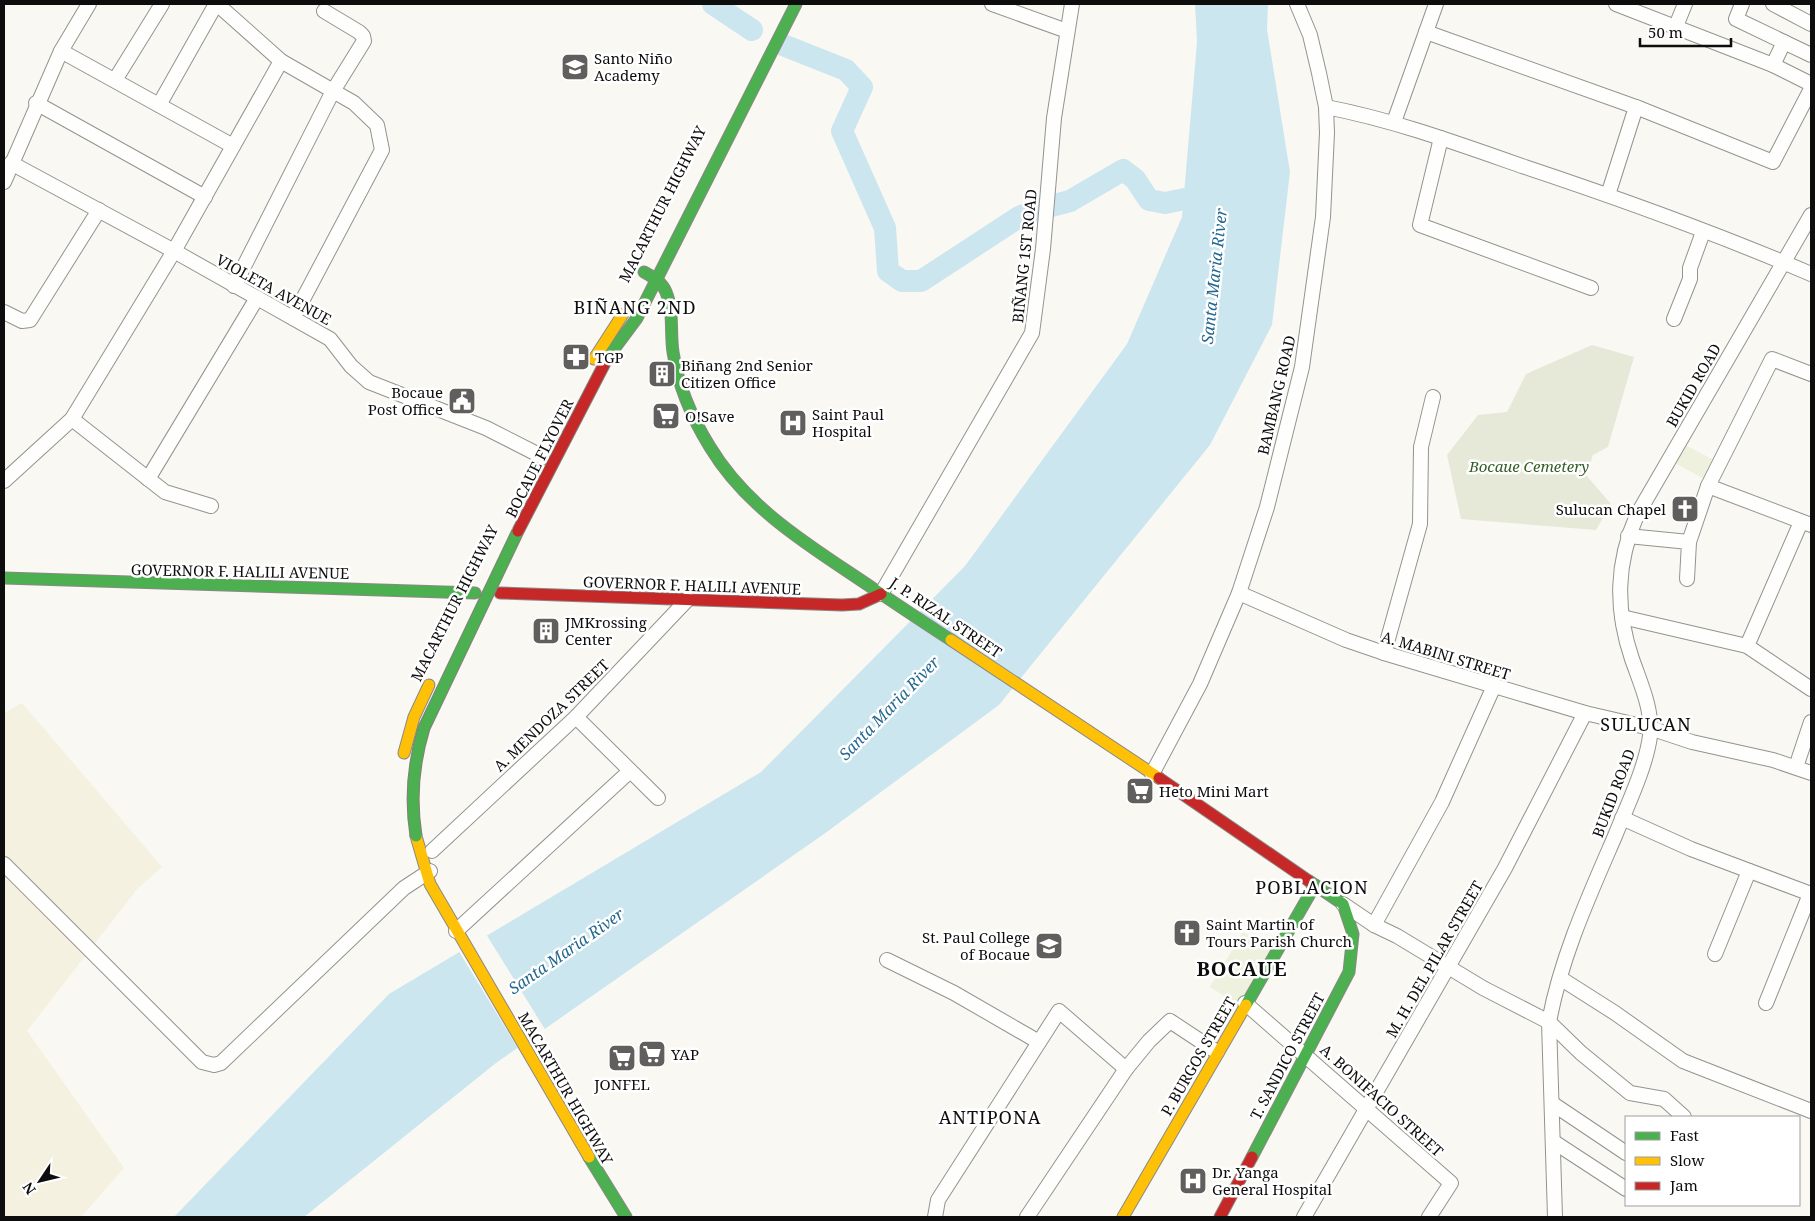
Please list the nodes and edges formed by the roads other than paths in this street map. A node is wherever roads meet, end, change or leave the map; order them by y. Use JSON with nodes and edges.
{"nodes":[{"id":1,"x":89,"y":4,"type":"edge"},
{"id":2,"x":162,"y":4,"type":"edge"},
{"id":3,"x":217,"y":4,"type":"edge"},
{"id":4,"x":796,"y":4,"type":"edge"},
{"id":5,"x":992,"y":4,"type":"edge"},
{"id":6,"x":1072,"y":4,"type":"edge"},
{"id":7,"x":1297,"y":4,"type":"edge"},
{"id":8,"x":1436,"y":4,"type":"edge"},
{"id":9,"x":1616,"y":4,"type":"edge"},
{"id":10,"x":1685,"y":4,"type":"edge"},
{"id":11,"x":1742,"y":4,"type":"edge"},
{"id":12,"x":1773,"y":4,"type":"edge"},
{"id":13,"x":324,"y":10,"type":"dead end"},
{"id":14,"x":1811,"y":23,"type":"edge"},
{"id":15,"x":1676,"y":26,"type":"junction"},
{"id":16,"x":1067,"y":31,"type":"junction"},
{"id":17,"x":1426,"y":32,"type":"junction"},
{"id":18,"x":1784,"y":42,"type":"junction"},
{"id":19,"x":61,"y":51,"type":"junction"},
{"id":20,"x":1811,"y":55,"type":"edge"},
{"id":21,"x":281,"y":61,"type":"junction"},
{"id":22,"x":1773,"y":65,"type":"junction"},
{"id":23,"x":115,"y":80,"type":"junction"},
{"id":24,"x":1811,"y":84,"type":"edge"},
{"id":25,"x":1811,"y":89,"type":"edge"},
{"id":26,"x":333,"y":91,"type":"junction"},
{"id":27,"x":36,"y":103,"type":"junction"},
{"id":28,"x":159,"y":105,"type":"junction"},
{"id":29,"x":1326,"y":107,"type":"junction"},
{"id":30,"x":1636,"y":107,"type":"junction"},
{"id":31,"x":1394,"y":122,"type":"junction"},
{"id":32,"x":1441,"y":138,"type":"junction"},
{"id":33,"x":233,"y":146,"type":"junction"},
{"id":34,"x":11,"y":163,"type":"junction"},
{"id":35,"x":4,"y":182,"type":"edge"},
{"id":36,"x":1608,"y":195,"type":"junction"},
{"id":37,"x":205,"y":197,"type":"junction"},
{"id":38,"x":98,"y":210,"type":"junction"},
{"id":39,"x":1811,"y":215,"type":"edge"},
{"id":40,"x":1703,"y":232,"type":"junction"},
{"id":41,"x":174,"y":251,"type":"junction"},
{"id":42,"x":651,"y":258,"type":"dead end"},
{"id":43,"x":1782,"y":261,"type":"junction"},
{"id":44,"x":644,"y":272,"type":"junction"},
{"id":45,"x":1811,"y":274,"type":"edge"},
{"id":46,"x":657,"y":279,"type":"junction"},
{"id":47,"x":638,"y":283,"type":"dead end"},
{"id":48,"x":234,"y":286,"type":"junction"},
{"id":49,"x":1591,"y":288,"type":"dead end"},
{"id":50,"x":257,"y":298,"type":"junction"},
{"id":51,"x":624,"y":310,"type":"joint"},
{"id":52,"x":4,"y":312,"type":"edge"},
{"id":53,"x":293,"y":318,"type":"junction"},
{"id":54,"x":637,"y":318,"type":"junction"},
{"id":55,"x":1674,"y":319,"type":"dead end"},
{"id":56,"x":608,"y":357,"type":"junction"},
{"id":57,"x":621,"y":359,"type":"dead end"},
{"id":58,"x":1811,"y":374,"type":"edge"},
{"id":59,"x":1433,"y":397,"type":"dead end"},
{"id":60,"x":72,"y":419,"type":"junction"},
{"id":61,"x":543,"y":457,"type":"junction"},
{"id":62,"x":148,"y":479,"type":"junction"},
{"id":63,"x":4,"y":481,"type":"edge"},
{"id":64,"x":1708,"y":486,"type":"junction"},
{"id":65,"x":211,"y":506,"type":"dead end"},
{"id":66,"x":1806,"y":524,"type":"edge"},
{"id":67,"x":1628,"y":536,"type":"junction"},
{"id":68,"x":1689,"y":542,"type":"junction"},
{"id":69,"x":522,"y":550,"type":"dead end"},
{"id":70,"x":4,"y":578,"type":"edge"},
{"id":71,"x":1687,"y":579,"type":"dead end"},
{"id":72,"x":475,"y":592,"type":"junction"},
{"id":73,"x":500,"y":592,"type":"junction"},
{"id":74,"x":1239,"y":593,"type":"junction"},
{"id":75,"x":882,"y":594,"type":"junction"},
{"id":76,"x":688,"y":599,"type":"junction"},
{"id":77,"x":467,"y":609,"type":"dead end"},
{"id":78,"x":1622,"y":617,"type":"junction"},
{"id":79,"x":1747,"y":646,"type":"junction"},
{"id":80,"x":1384,"y":653,"type":"junction"},
{"id":81,"x":433,"y":677,"type":"dead end"},
{"id":82,"x":1494,"y":686,"type":"junction"},
{"id":83,"x":1811,"y":688,"type":"edge"},
{"id":84,"x":1585,"y":713,"type":"junction"},
{"id":85,"x":576,"y":717,"type":"junction"},
{"id":86,"x":1811,"y":722,"type":"edge"},
{"id":87,"x":1650,"y":728,"type":"junction"},
{"id":88,"x":401,"y":766,"type":"dead end"},
{"id":89,"x":1796,"y":767,"type":"junction"},
{"id":90,"x":630,"y":771,"type":"junction"},
{"id":91,"x":1152,"y":774,"type":"junction"},
{"id":92,"x":1811,"y":774,"type":"edge"},
{"id":93,"x":658,"y":798,"type":"dead end"},
{"id":94,"x":401,"y":801,"type":"dead end"},
{"id":95,"x":1622,"y":818,"type":"junction"},
{"id":96,"x":428,"y":863,"type":"junction"},
{"id":97,"x":4,"y":864,"type":"edge"},
{"id":98,"x":1749,"y":871,"type":"junction"},
{"id":99,"x":1315,"y":885,"type":"junction"},
{"id":100,"x":1811,"y":894,"type":"edge"},
{"id":101,"x":1343,"y":904,"type":"junction"},
{"id":102,"x":1374,"y":925,"type":"junction"},
{"id":103,"x":462,"y":930,"type":"junction"},
{"id":104,"x":1715,"y":954,"type":"dead end"},
{"id":105,"x":887,"y":960,"type":"dead end"},
{"id":106,"x":1447,"y":966,"type":"junction"},
{"id":107,"x":1560,"y":978,"type":"junction"},
{"id":108,"x":1245,"y":1003,"type":"junction"},
{"id":109,"x":1766,"y":1004,"type":"dead end"},
{"id":110,"x":517,"y":1009,"type":"dead end"},
{"id":111,"x":1549,"y":1022,"type":"junction"},
{"id":112,"x":1039,"y":1042,"type":"junction"},
{"id":113,"x":1217,"y":1052,"type":"junction"},
{"id":114,"x":1306,"y":1055,"type":"junction"},
{"id":115,"x":1126,"y":1069,"type":"junction"},
{"id":116,"x":1553,"y":1104,"type":"junction"},
{"id":117,"x":1365,"y":1108,"type":"junction"},
{"id":118,"x":1811,"y":1111,"type":"edge"},
{"id":119,"x":1683,"y":1116,"type":"edge"},
{"id":120,"x":1554,"y":1142,"type":"junction"},
{"id":121,"x":1625,"y":1153,"type":"edge"},
{"id":122,"x":1625,"y":1188,"type":"edge"},
{"id":123,"x":626,"y":1217,"type":"edge"},
{"id":124,"x":935,"y":1217,"type":"edge"},
{"id":125,"x":1027,"y":1217,"type":"edge"},
{"id":126,"x":1123,"y":1217,"type":"edge"},
{"id":127,"x":1220,"y":1217,"type":"edge"},
{"id":128,"x":1304,"y":1217,"type":"edge"},
{"id":129,"x":1429,"y":1217,"type":"edge"},
{"id":130,"x":1555,"y":1217,"type":"edge"}],
"edges":[{"from":1,"to":19,"type":"street"},
{"from":2,"to":23,"type":"street"},
{"from":3,"to":21,"type":"street"},
{"from":3,"to":28,"type":"street"},
{"from":4,"to":46,"type":"main road","name":"MACARTHUR HIGHWAY"},
{"from":5,"to":16,"type":"street"},
{"from":6,"to":16,"type":"street","name":"BIÑANG 1ST ROAD"},
{"from":7,"to":29,"type":"street","name":"BAMBANG ROAD"},
{"from":8,"to":17,"type":"street"},
{"from":9,"to":15,"type":"street"},
{"from":10,"to":15,"type":"street"},
{"from":11,"to":18,"type":"street"},
{"from":12,"to":14,"type":"street"},
{"from":13,"to":26,"type":"street"},
{"from":15,"to":22,"type":"street"},
{"from":16,"to":75,"type":"street","name":"BIÑANG 1ST ROAD"},
{"from":17,"to":30,"type":"street"},
{"from":17,"to":31,"type":"street"},
{"from":18,"to":20,"type":"street"},
{"from":18,"to":22,"type":"street"},
{"from":19,"to":23,"type":"street"},
{"from":19,"to":27,"type":"street"},
{"from":21,"to":26,"type":"street"},
{"from":21,"to":33,"type":"street"},
{"from":22,"to":24,"type":"street"},
{"from":23,"to":28,"type":"street"},
{"from":25,"to":30,"type":"street"},
{"from":26,"to":48,"type":"street"},
{"from":26,"to":53,"type":"street"},
{"from":27,"to":34,"type":"street"},
{"from":27,"to":37,"type":"street"},
{"from":28,"to":33,"type":"street"},
{"from":29,"to":31,"type":"street"},
{"from":29,"to":74,"type":"street","name":"BAMBANG ROAD"},
{"from":30,"to":36,"type":"street"},
{"from":31,"to":32,"type":"street"},
{"from":32,"to":36,"type":"street"},
{"from":32,"to":49,"type":"street"},
{"from":33,"to":37,"type":"street"},
{"from":34,"to":35,"type":"street"},
{"from":34,"to":38,"type":"street","name":"VIOLETA AVENUE"},
{"from":36,"to":40,"type":"street"},
{"from":37,"to":41,"type":"street"},
{"from":38,"to":41,"type":"street","name":"VIOLETA AVENUE"},
{"from":38,"to":52,"type":"street"},
{"from":39,"to":43,"type":"street","name":"BUKID ROAD"},
{"from":40,"to":43,"type":"street"},
{"from":40,"to":55,"type":"street"},
{"from":41,"to":48,"type":"street","name":"VIOLETA AVENUE"},
{"from":41,"to":60,"type":"street"},
{"from":42,"to":44,"type":"main road","name":"MACARTHUR HIGHWAY"},
{"from":43,"to":45,"type":"street"},
{"from":43,"to":67,"type":"street","name":"BUKID ROAD"},
{"from":44,"to":46,"type":"main road"},
{"from":44,"to":47,"type":"main road","name":"MACARTHUR HIGHWAY"},
{"from":46,"to":54,"type":"main road","name":"MACARTHUR HIGHWAY"},
{"from":46,"to":75,"type":"main road","name":"J. P. RIZAL STREET"},
{"from":48,"to":50,"type":"street","name":"VIOLETA AVENUE"},
{"from":50,"to":53,"type":"street","name":"VIOLETA AVENUE"},
{"from":50,"to":62,"type":"street"},
{"from":51,"to":56,"type":"main road","name":"BOCAUE FLYOVER"},
{"from":51,"to":61,"type":"main road","name":"MACARTHUR HIGHWAY"},
{"from":53,"to":61,"type":"street","name":"VIOLETA AVENUE"},
{"from":54,"to":56,"type":"main road","name":"BOCAUE FLYOVER"},
{"from":54,"to":57,"type":"main road","name":"MACARTHUR HIGHWAY"},
{"from":56,"to":96,"type":"main road","name":"BOCAUE FLYOVER","bridge":true},
{"from":58,"to":64,"type":"street"},
{"from":59,"to":80,"type":"street"},
{"from":60,"to":62,"type":"street"},
{"from":60,"to":63,"type":"street"},
{"from":61,"to":72,"type":"main road","name":"MACARTHUR HIGHWAY"},
{"from":62,"to":65,"type":"street"},
{"from":64,"to":66,"type":"street"},
{"from":64,"to":68,"type":"street"},
{"from":66,"to":79,"type":"street"},
{"from":67,"to":68,"type":"street"},
{"from":67,"to":78,"type":"street","name":"BUKID ROAD"},
{"from":68,"to":71,"type":"street"},
{"from":69,"to":73,"type":"main road","name":"MACARTHUR HIGHWAY"},
{"from":70,"to":72,"type":"main road","name":"GOVERNOR F. HALILI AVENUE"},
{"from":72,"to":77,"type":"main road","name":"MACARTHUR HIGHWAY"},
{"from":73,"to":76,"type":"main road","name":"GOVERNOR F. HALILI AVENUE"},
{"from":73,"to":96,"type":"main road","name":"MACARTHUR HIGHWAY"},
{"from":74,"to":80,"type":"street","name":"A. MABINI STREET"},
{"from":74,"to":91,"type":"street","name":"BAMBANG ROAD"},
{"from":75,"to":76,"type":"main road","name":"GOVERNOR F. HALILI AVENUE"},
{"from":75,"to":91,"type":"main road","name":"J. P. RIZAL STREET"},
{"from":76,"to":85,"type":"street","name":"A. MENDOZA STREET"},
{"from":78,"to":79,"type":"street"},
{"from":78,"to":87,"type":"street","name":"BUKID ROAD"},
{"from":79,"to":83,"type":"street"},
{"from":80,"to":82,"type":"street","name":"A. MABINI STREET"},
{"from":81,"to":88,"type":"main road","name":"MACARTHUR HIGHWAY"},
{"from":82,"to":84,"type":"street","name":"A. MABINI STREET"},
{"from":82,"to":102,"type":"street"},
{"from":84,"to":87,"type":"street","name":"A. MABINI STREET"},
{"from":84,"to":106,"type":"street","name":"M. H. DEL PILAR STREET"},
{"from":85,"to":90,"type":"street"},
{"from":85,"to":96,"type":"street","name":"A. MENDOZA STREET"},
{"from":86,"to":89,"type":"street"},
{"from":87,"to":89,"type":"street","name":"A. MABINI STREET"},
{"from":87,"to":95,"type":"street","name":"BUKID ROAD"},
{"from":89,"to":92,"type":"street","name":"A. MABINI STREET"},
{"from":90,"to":93,"type":"street"},
{"from":90,"to":103,"type":"street"},
{"from":91,"to":99,"type":"main road","name":"J. P. RIZAL STREET"},
{"from":94,"to":96,"type":"main road","name":"MACARTHUR HIGHWAY"},
{"from":95,"to":98,"type":"street"},
{"from":95,"to":107,"type":"street","name":"BUKID ROAD"},
{"from":96,"to":97,"type":"street","name":"A. MENDOZA STREET"},
{"from":96,"to":103,"type":"main road","name":"MACARTHUR HIGHWAY"},
{"from":98,"to":100,"type":"street"},
{"from":98,"to":104,"type":"street"},
{"from":99,"to":101,"type":"main road","name":"J. P. RIZAL STREET"},
{"from":99,"to":108,"type":"main road","name":"P. BURGOS STREET"},
{"from":100,"to":109,"type":"street"},
{"from":101,"to":102,"type":"street"},
{"from":101,"to":114,"type":"main road","name":"T. SANDICO STREET"},
{"from":102,"to":106,"type":"street"},
{"from":103,"to":110,"type":"main road","name":"MACARTHUR HIGHWAY"},
{"from":103,"to":123,"type":"main road","name":"MACARTHUR HIGHWAY"},
{"from":105,"to":112,"type":"street"},
{"from":106,"to":111,"type":"street"},
{"from":106,"to":117,"type":"street","name":"M. H. DEL PILAR STREET"},
{"from":107,"to":111,"type":"street","name":"BUKID ROAD"},
{"from":107,"to":118,"type":"street"},
{"from":108,"to":113,"type":"main road","name":"P. BURGOS STREET"},
{"from":108,"to":114,"type":"street","name":"A. BONIFACIO STREET"},
{"from":111,"to":116,"type":"street","name":"BUKID ROAD"},
{"from":111,"to":119,"type":"street"},
{"from":112,"to":115,"type":"street"},
{"from":112,"to":124,"type":"street"},
{"from":113,"to":115,"type":"street"},
{"from":113,"to":126,"type":"main road","name":"P. BURGOS STREET"},
{"from":114,"to":117,"type":"street","name":"A. BONIFACIO STREET"},
{"from":114,"to":127,"type":"main road","name":"T. SANDICO STREET"},
{"from":115,"to":125,"type":"street"},
{"from":116,"to":120,"type":"street","name":"BUKID ROAD"},
{"from":116,"to":121,"type":"street"},
{"from":117,"to":128,"type":"street","name":"M. H. DEL PILAR STREET"},
{"from":117,"to":129,"type":"street","name":"A. BONIFACIO STREET"},
{"from":120,"to":122,"type":"street"},
{"from":120,"to":130,"type":"street","name":"BUKID ROAD"}]}
